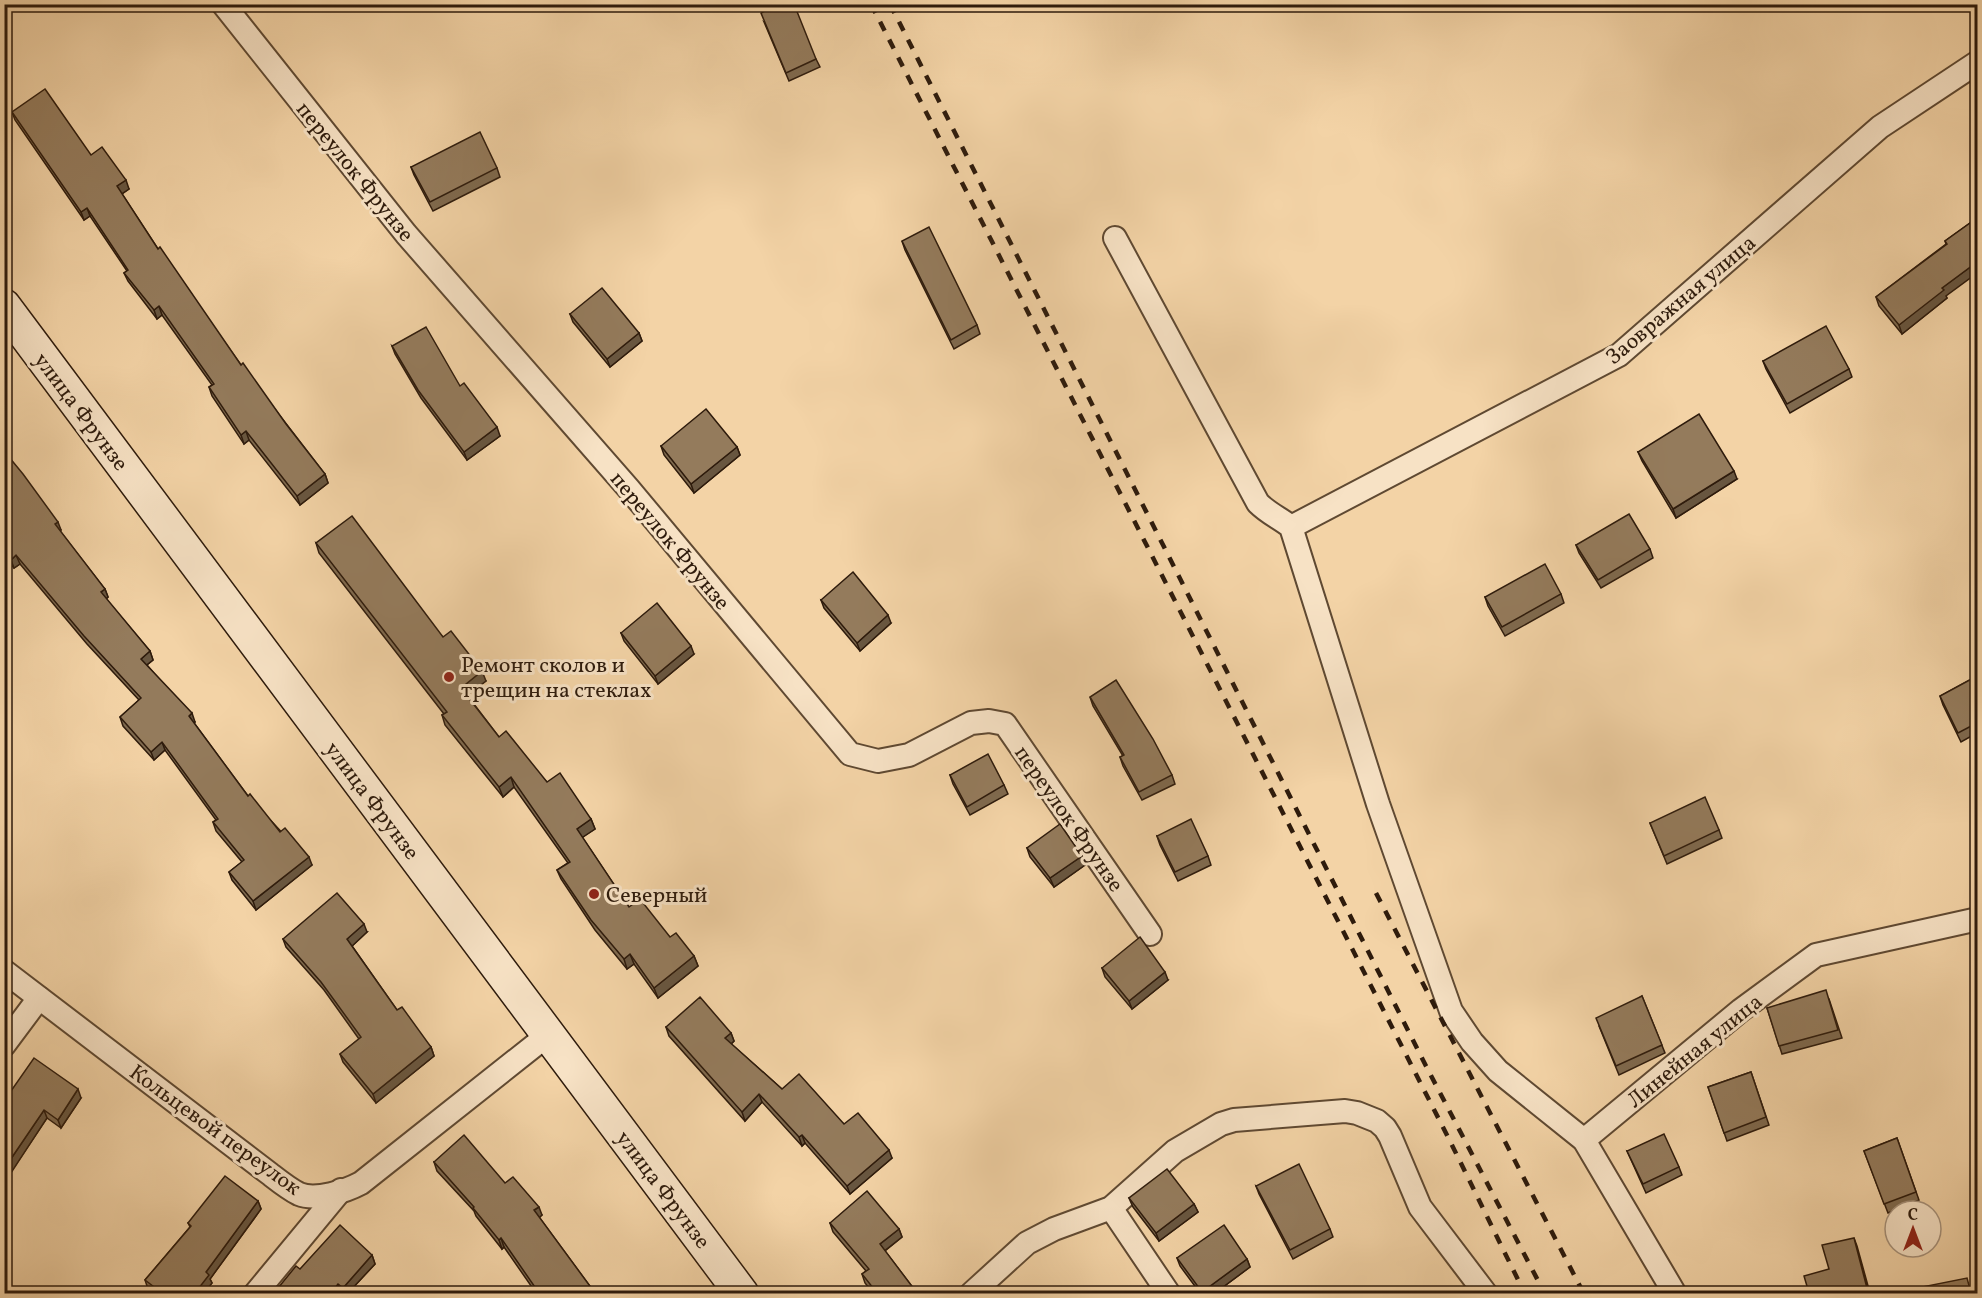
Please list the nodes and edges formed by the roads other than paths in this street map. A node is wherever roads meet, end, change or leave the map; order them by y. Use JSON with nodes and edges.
{"nodes":[{"id":1,"x":223,"y":4,"type":"edge"},
{"id":2,"x":1977,"y":62,"type":"edge"},
{"id":3,"x":1115,"y":238,"type":"dead end"},
{"id":4,"x":4,"y":306,"type":"edge"},
{"id":5,"x":1291,"y":527,"type":"junction"},
{"id":6,"x":1977,"y":919,"type":"edge"},
{"id":7,"x":1150,"y":934,"type":"dead end"},
{"id":8,"x":4,"y":971,"type":"edge"},
{"id":9,"x":39,"y":998,"type":"junction"},
{"id":10,"x":549,"y":1034,"type":"junction"},
{"id":11,"x":4,"y":1045,"type":"edge"},
{"id":12,"x":1584,"y":1140,"type":"junction"},
{"id":13,"x":341,"y":1190,"type":"junction"},
{"id":14,"x":1111,"y":1208,"type":"junction"},
{"id":15,"x":255,"y":1293,"type":"edge"},
{"id":16,"x":742,"y":1293,"type":"edge"},
{"id":17,"x":971,"y":1293,"type":"edge"},
{"id":18,"x":1169,"y":1293,"type":"edge"},
{"id":19,"x":1486,"y":1293,"type":"edge"},
{"id":20,"x":1675,"y":1293,"type":"edge"}],
"edges":[{"from":1,"to":7,"type":"street","name":"переулок Фрунзе"},
{"from":2,"to":5,"type":"street","name":"Заовражная улица"},
{"from":3,"to":5,"type":"street"},
{"from":4,"to":10,"type":"street","name":"улица Фрунзе"},
{"from":5,"to":12,"type":"street"},
{"from":6,"to":12,"type":"street","name":"Линейная улица"},
{"from":8,"to":9,"type":"street","name":"Кольцевой переулок"},
{"from":9,"to":11,"type":"street"},
{"from":9,"to":13,"type":"street","name":"Кольцевой переулок"},
{"from":10,"to":13,"type":"street","name":"Кольцевой переулок"},
{"from":10,"to":16,"type":"street","name":"улица Фрунзе"},
{"from":12,"to":20,"type":"street"},
{"from":13,"to":15,"type":"street"},
{"from":14,"to":17,"type":"street"},
{"from":14,"to":18,"type":"street"},
{"from":14,"to":19,"type":"street"}]}
